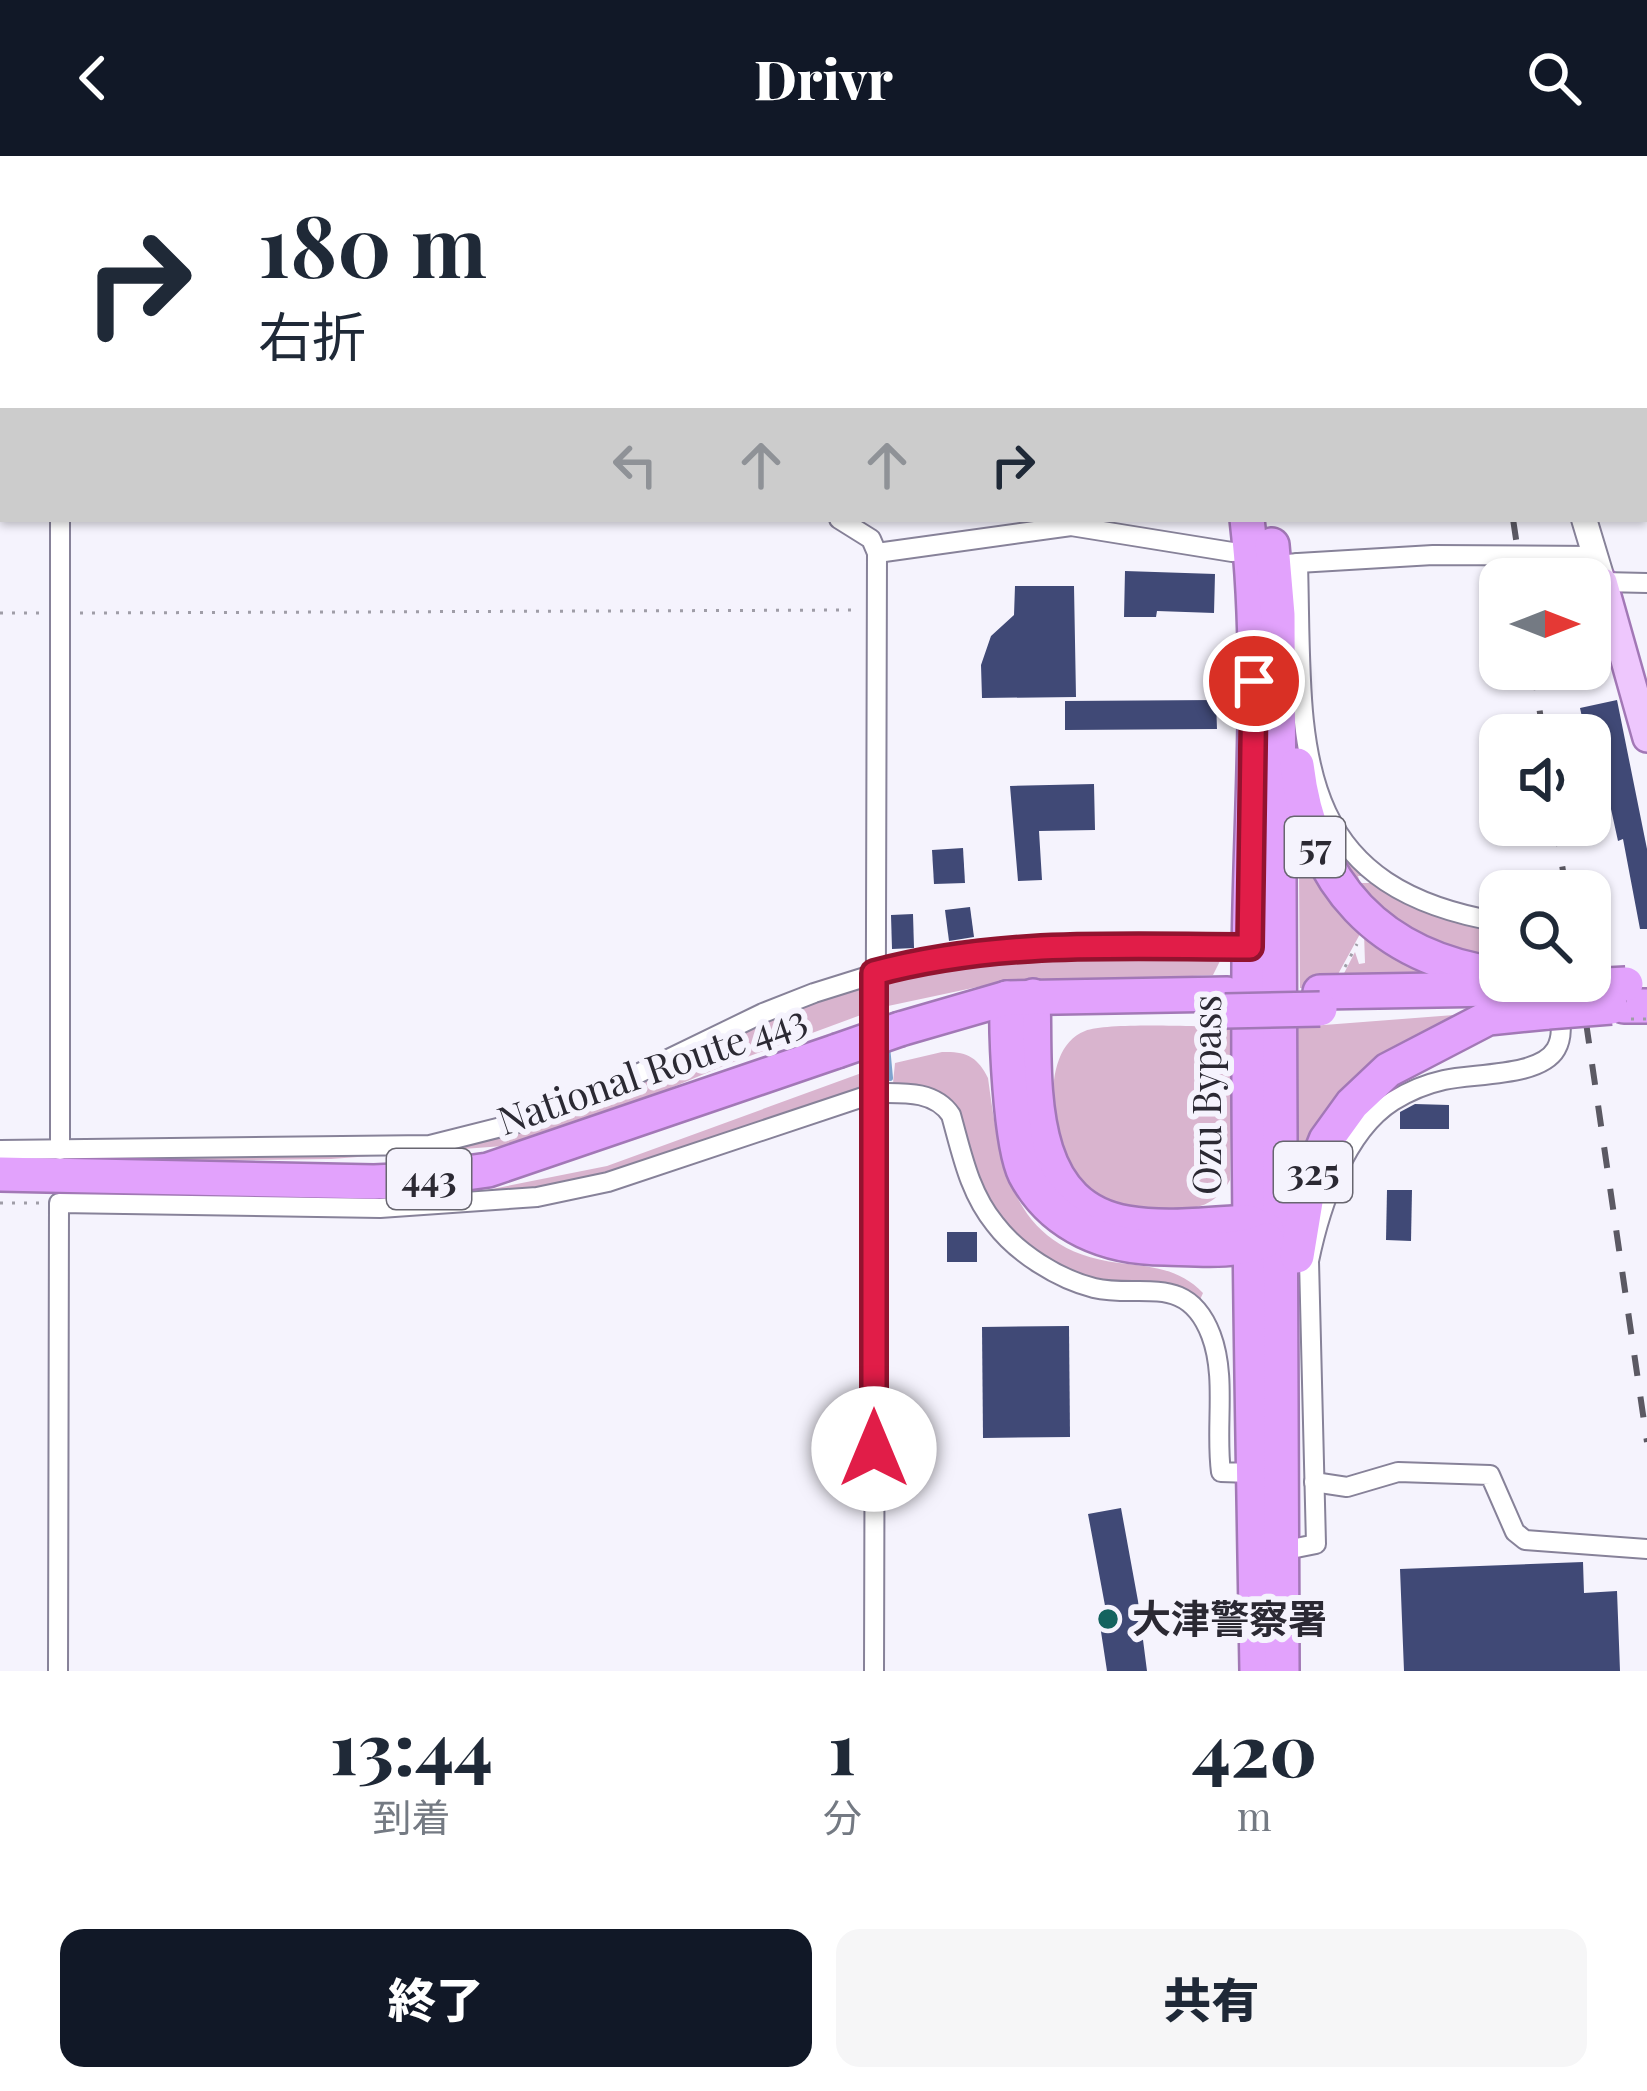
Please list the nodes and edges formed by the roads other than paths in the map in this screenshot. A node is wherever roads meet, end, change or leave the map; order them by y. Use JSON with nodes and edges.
{"nodes":[{"id":1,"x":59,"y":522,"type":"edge"},
{"id":2,"x":844,"y":522,"type":"edge"},
{"id":3,"x":1269,"y":522,"type":"edge"},
{"id":4,"x":1585,"y":522,"type":"edge"},
{"id":5,"x":1264,"y":553,"type":"edge"},
{"id":6,"x":877,"y":554,"type":"junction"},
{"id":7,"x":1596,"y":558,"type":"edge"},
{"id":8,"x":1479,"y":559,"type":"edge"},
{"id":9,"x":1611,"y":572,"type":"edge"},
{"id":10,"x":1647,"y":583,"type":"edge"},
{"id":11,"x":1611,"y":611,"type":"edge"},
{"id":12,"x":1278,"y":615,"type":"junction"},
{"id":13,"x":1647,"y":738,"type":"edge"},
{"id":14,"x":1479,"y":918,"type":"edge"},
{"id":15,"x":1250,"y":947,"type":"junction"},
{"id":16,"x":1479,"y":972,"type":"edge"},
{"id":17,"x":874,"y":973,"type":"junction"},
{"id":18,"x":1479,"y":995,"type":"edge"},
{"id":19,"x":1531,"y":1002,"type":"edge"},
{"id":20,"x":1556,"y":1002,"type":"edge"},
{"id":21,"x":1020,"y":1007,"type":"junction"},
{"id":22,"x":874,"y":1093,"type":"junction"},
{"id":23,"x":0,"y":1150,"type":"edge"},
{"id":24,"x":60,"y":1150,"type":"junction"},
{"id":25,"x":0,"y":1174,"type":"edge"},
{"id":26,"x":1259,"y":1235,"type":"junction"},
{"id":27,"x":1266,"y":1471,"type":"junction"},
{"id":28,"x":1314,"y":1482,"type":"junction"},
{"id":29,"x":1647,"y":1550,"type":"edge"},
{"id":30,"x":1281,"y":1551,"type":"junction"},
{"id":31,"x":58,"y":1671,"type":"edge"},
{"id":32,"x":874,"y":1671,"type":"edge"},
{"id":33,"x":1257,"y":1671,"type":"edge"},
{"id":34,"x":1282,"y":1671,"type":"edge"}],
"edges":[{"from":1,"to":24,"type":"street"},
{"from":2,"to":6,"type":"street"},
{"from":3,"to":5,"type":"highway","name":"Ozu Bypass","number":"57"},
{"from":4,"to":7,"type":"street"},
{"from":5,"to":6,"type":"street"},
{"from":5,"to":8,"type":"street"},
{"from":5,"to":12,"type":"highway","name":"Ozu Bypass","number":"57"},
{"from":5,"to":14,"type":"street"},
{"from":5,"to":15,"type":"highway","name":"Ozu Bypass","number":"57"},
{"from":6,"to":17,"type":"street"},
{"from":9,"to":10,"type":"street"},
{"from":11,"to":13,"type":"main road"},
{"from":12,"to":16,"type":"highway","number":"57"},
{"from":12,"to":26,"type":"highway","name":"Ozu Bypass","number":"57"},
{"from":15,"to":17,"type":"street"},
{"from":15,"to":26,"type":"highway","name":"Ozu Bypass","number":"57"},
{"from":17,"to":22,"type":"street"},
{"from":17,"to":24,"type":"street"},
{"from":18,"to":21,"type":"highway","number":"325"},
{"from":19,"to":27,"type":"highway","number":"325"},
{"from":20,"to":28,"type":"street"},
{"from":21,"to":25,"type":"highway","name":"National Route 443","number":"443","bridge":true},
{"from":21,"to":26,"type":"highway"},
{"from":22,"to":27,"type":"street"},
{"from":22,"to":31,"type":"street"},
{"from":22,"to":32,"type":"street"},
{"from":23,"to":24,"type":"street"},
{"from":26,"to":27,"type":"highway","name":"Ozu Bypass","number":"57"},
{"from":27,"to":30,"type":"highway","name":"Ozu Bypass","number":"57"},
{"from":27,"to":33,"type":"highway","name":"Ozu Bypass","number":"57"},
{"from":28,"to":29,"type":"street"},
{"from":28,"to":30,"type":"street"},
{"from":30,"to":34,"type":"highway","name":"Ozu Bypass","number":"57"}]}
